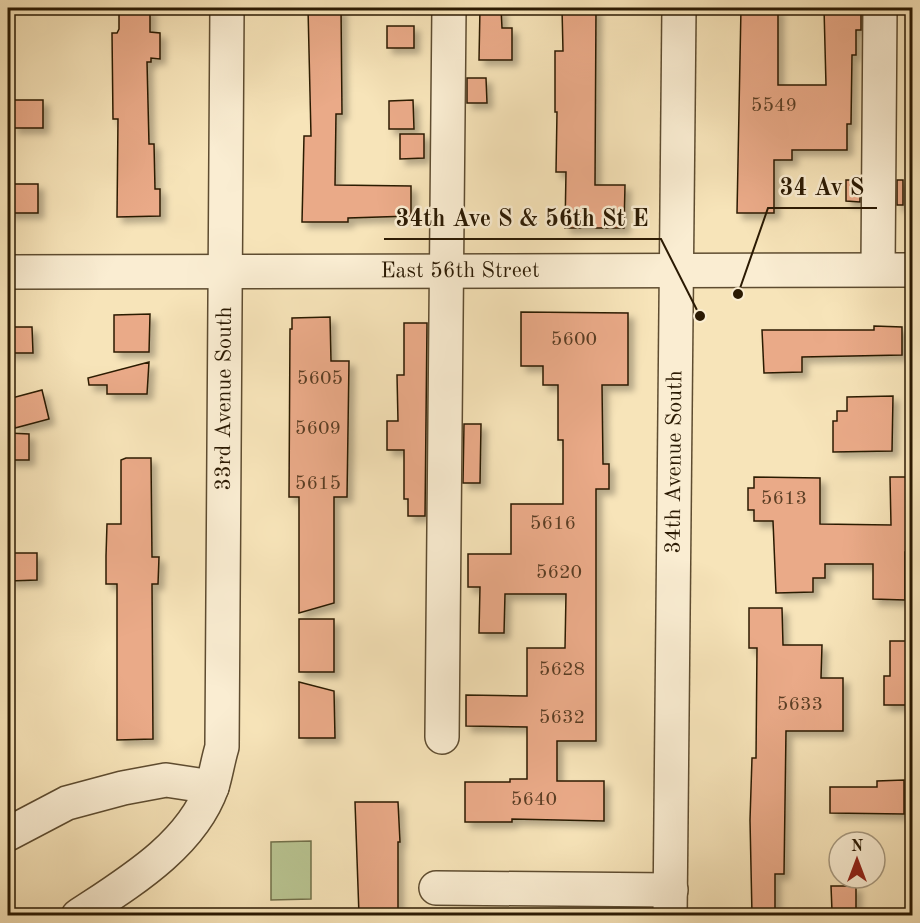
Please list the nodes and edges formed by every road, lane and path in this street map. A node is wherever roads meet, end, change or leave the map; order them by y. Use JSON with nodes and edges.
{"nodes":[{"id":1,"x":227,"y":8,"type":"edge"},
{"id":2,"x":449,"y":8,"type":"edge"},
{"id":3,"x":679,"y":8,"type":"edge"},
{"id":4,"x":880,"y":8,"type":"edge"},
{"id":5,"x":446,"y":269,"type":"junction"},
{"id":6,"x":878,"y":269,"type":"junction"},
{"id":7,"x":676,"y":270,"type":"junction"},
{"id":8,"x":912,"y":270,"type":"edge"},
{"id":9,"x":225,"y":272,"type":"junction"},
{"id":10,"x":8,"y":273,"type":"edge"},
{"id":11,"x":442,"y":737,"type":"dead end"},
{"id":12,"x":212,"y":787,"type":"junction"},
{"id":13,"x":8,"y":834,"type":"edge"},
{"id":14,"x":436,"y":888,"type":"dead end"},
{"id":15,"x":670,"y":903,"type":"edge"},
{"id":16,"x":78,"y":915,"type":"edge"}],
"edges":[{"from":1,"to":9,"type":"street","name":"33rd Avenue South"},
{"from":2,"to":5,"type":"street"},
{"from":3,"to":7,"type":"street","name":"34th Avenue South"},
{"from":4,"to":6,"type":"street"},
{"from":5,"to":7,"type":"street","name":"East 56th Street"},
{"from":5,"to":9,"type":"street","name":"East 56th Street"},
{"from":5,"to":11,"type":"street"},
{"from":6,"to":7,"type":"street","name":"East 56th Street"},
{"from":6,"to":8,"type":"street","name":"East 56th Street"},
{"from":7,"to":15,"type":"street","name":"34th Avenue South"},
{"from":9,"to":10,"type":"street","name":"East 56th Street"},
{"from":9,"to":12,"type":"street","name":"33rd Avenue South"},
{"from":12,"to":13,"type":"street"},
{"from":12,"to":16,"type":"street","name":"33rd Avenue South"},
{"from":14,"to":15,"type":"street"}]}
